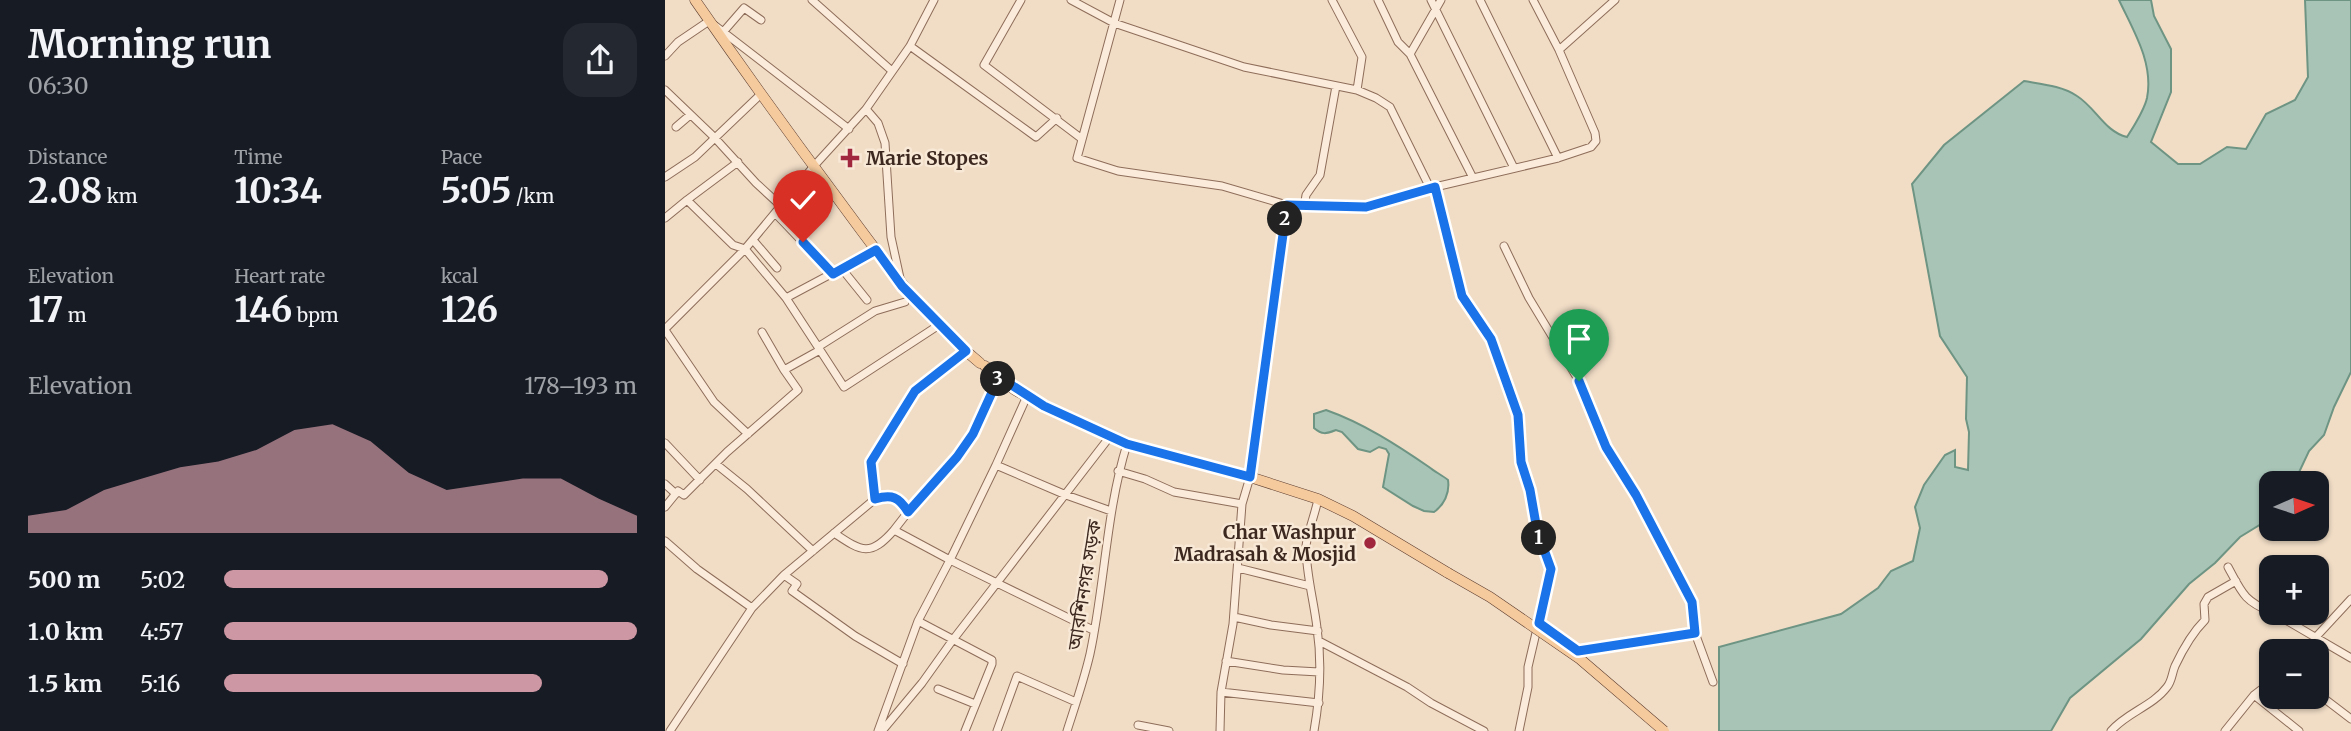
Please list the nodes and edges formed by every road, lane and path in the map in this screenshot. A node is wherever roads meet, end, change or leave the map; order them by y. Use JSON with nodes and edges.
{"nodes":[{"id":1,"x":695,"y":0,"type":"edge"},
{"id":2,"x":812,"y":0,"type":"edge"},
{"id":3,"x":1021,"y":0,"type":"edge"},
{"id":4,"x":1071,"y":0,"type":"edge"},
{"id":5,"x":1120,"y":0,"type":"edge"},
{"id":6,"x":1332,"y":0,"type":"edge"},
{"id":7,"x":1378,"y":0,"type":"edge"},
{"id":8,"x":1431,"y":0,"type":"edge"},
{"id":9,"x":1441,"y":0,"type":"edge"},
{"id":10,"x":1480,"y":0,"type":"edge"},
{"id":11,"x":1533,"y":0,"type":"edge"},
{"id":12,"x":1615,"y":0,"type":"edge"},
{"id":13,"x":931,"y":1,"type":"edge"},
{"id":14,"x":1435,"y":9,"type":"junction"},
{"id":15,"x":761,"y":20,"type":"dead end"},
{"id":16,"x":709,"y":21,"type":"junction"},
{"id":17,"x":1114,"y":23,"type":"junction"},
{"id":18,"x":724,"y":31,"type":"junction"},
{"id":19,"x":909,"y":46,"type":"junction"},
{"id":20,"x":1559,"y":50,"type":"junction"},
{"id":21,"x":1410,"y":54,"type":"junction"},
{"id":22,"x":665,"y":55,"type":"edge"},
{"id":23,"x":892,"y":71,"type":"junction"},
{"id":24,"x":1336,"y":86,"type":"junction"},
{"id":25,"x":665,"y":90,"type":"edge"},
{"id":26,"x":1357,"y":90,"type":"junction"},
{"id":27,"x":761,"y":94,"type":"junction"},
{"id":28,"x":866,"y":109,"type":"junction"},
{"id":29,"x":690,"y":115,"type":"junction"},
{"id":30,"x":1057,"y":118,"type":"junction"},
{"id":31,"x":676,"y":127,"type":"dead end"},
{"id":32,"x":849,"y":129,"type":"junction"},
{"id":33,"x":714,"y":136,"type":"junction"},
{"id":34,"x":1082,"y":139,"type":"junction"},
{"id":35,"x":1558,"y":158,"type":"junction"},
{"id":36,"x":738,"y":162,"type":"junction"},
{"id":37,"x":814,"y":166,"type":"junction"},
{"id":38,"x":1514,"y":168,"type":"junction"},
{"id":39,"x":665,"y":177,"type":"edge"},
{"id":40,"x":1473,"y":178,"type":"junction"},
{"id":41,"x":1433,"y":188,"type":"junction"},
{"id":42,"x":687,"y":200,"type":"junction"},
{"id":43,"x":1287,"y":205,"type":"junction"},
{"id":44,"x":1304,"y":207,"type":"junction"},
{"id":45,"x":778,"y":209,"type":"junction"},
{"id":46,"x":665,"y":218,"type":"edge"},
{"id":47,"x":753,"y":240,"type":"junction"},
{"id":48,"x":1504,"y":246,"type":"dead end"},
{"id":49,"x":744,"y":249,"type":"junction"},
{"id":50,"x":876,"y":250,"type":"junction"},
{"id":51,"x":777,"y":268,"type":"dead end"},
{"id":52,"x":842,"y":269,"type":"junction"},
{"id":53,"x":833,"y":274,"type":"junction"},
{"id":54,"x":902,"y":286,"type":"junction"},
{"id":55,"x":786,"y":298,"type":"junction"},
{"id":56,"x":867,"y":300,"type":"dead end"},
{"id":57,"x":905,"y":302,"type":"dead end"},
{"id":58,"x":939,"y":325,"type":"junction"},
{"id":59,"x":665,"y":329,"type":"edge"},
{"id":60,"x":762,"y":332,"type":"dead end"},
{"id":61,"x":819,"y":348,"type":"junction"},
{"id":62,"x":966,"y":351,"type":"junction"},
{"id":63,"x":784,"y":370,"type":"junction"},
{"id":64,"x":999,"y":377,"type":"junction"},
{"id":65,"x":1027,"y":396,"type":"junction"},
{"id":66,"x":748,"y":434,"type":"junction"},
{"id":67,"x":1108,"y":439,"type":"dead end"},
{"id":68,"x":665,"y":443,"type":"edge"},
{"id":69,"x":1127,"y":444,"type":"junction"},
{"id":70,"x":716,"y":464,"type":"junction"},
{"id":71,"x":996,"y":465,"type":"junction"},
{"id":72,"x":1118,"y":471,"type":"junction"},
{"id":73,"x":1250,"y":477,"type":"junction"},
{"id":74,"x":700,"y":480,"type":"junction"},
{"id":75,"x":665,"y":484,"type":"edge"},
{"id":76,"x":676,"y":495,"type":"junction"},
{"id":77,"x":1066,"y":495,"type":"junction"},
{"id":78,"x":875,"y":499,"type":"junction"},
{"id":79,"x":1318,"y":499,"type":"junction"},
{"id":80,"x":1242,"y":504,"type":"junction"},
{"id":81,"x":665,"y":507,"type":"edge"},
{"id":82,"x":1111,"y":511,"type":"junction"},
{"id":83,"x":908,"y":512,"type":"junction"},
{"id":84,"x":894,"y":530,"type":"junction"},
{"id":85,"x":834,"y":533,"type":"junction"},
{"id":86,"x":665,"y":541,"type":"edge"},
{"id":87,"x":813,"y":551,"type":"junction"},
{"id":88,"x":950,"y":561,"type":"junction"},
{"id":89,"x":2228,"y":567,"type":"dead end"},
{"id":90,"x":1238,"y":568,"type":"junction"},
{"id":91,"x":784,"y":575,"type":"junction"},
{"id":92,"x":2236,"y":581,"type":"junction"},
{"id":93,"x":997,"y":584,"type":"junction"},
{"id":94,"x":1310,"y":586,"type":"junction"},
{"id":95,"x":2351,"y":599,"type":"edge"},
{"id":96,"x":2259,"y":607,"type":"edge"},
{"id":97,"x":752,"y":608,"type":"junction"},
{"id":98,"x":1234,"y":617,"type":"junction"},
{"id":99,"x":918,"y":621,"type":"junction"},
{"id":100,"x":1539,"y":623,"type":"junction"},
{"id":101,"x":2294,"y":625,"type":"edge"},
{"id":102,"x":1093,"y":629,"type":"junction"},
{"id":103,"x":1318,"y":631,"type":"junction"},
{"id":104,"x":1695,"y":633,"type":"junction"},
{"id":105,"x":2314,"y":637,"type":"junction"},
{"id":106,"x":952,"y":640,"type":"junction"},
{"id":107,"x":1319,"y":640,"type":"junction"},
{"id":108,"x":2351,"y":658,"type":"edge"},
{"id":109,"x":1226,"y":661,"type":"junction"},
{"id":110,"x":903,"y":664,"type":"junction"},
{"id":111,"x":1319,"y":673,"type":"junction"},
{"id":112,"x":1713,"y":682,"type":"dead end"},
{"id":113,"x":938,"y":689,"type":"dead end"},
{"id":114,"x":2259,"y":691,"type":"edge"},
{"id":115,"x":1221,"y":692,"type":"junction"},
{"id":116,"x":2254,"y":695,"type":"junction"},
{"id":117,"x":1076,"y":702,"type":"junction"},
{"id":118,"x":2329,"y":702,"type":"edge"},
{"id":119,"x":1319,"y":703,"type":"junction"},
{"id":120,"x":975,"y":704,"type":"junction"},
{"id":121,"x":2351,"y":719,"type":"edge"},
{"id":122,"x":1138,"y":725,"type":"dead end"},
{"id":123,"x":670,"y":731,"type":"edge"},
{"id":124,"x":880,"y":731,"type":"edge"},
{"id":125,"x":965,"y":731,"type":"edge"},
{"id":126,"x":997,"y":731,"type":"edge"},
{"id":127,"x":1067,"y":731,"type":"edge"},
{"id":128,"x":1169,"y":731,"type":"edge"},
{"id":129,"x":1220,"y":731,"type":"edge"},
{"id":130,"x":1314,"y":731,"type":"edge"},
{"id":131,"x":1484,"y":731,"type":"edge"},
{"id":132,"x":1519,"y":731,"type":"edge"},
{"id":133,"x":1664,"y":731,"type":"edge"},
{"id":134,"x":2111,"y":731,"type":"edge"},
{"id":135,"x":2225,"y":731,"type":"edge"},
{"id":136,"x":2299,"y":731,"type":"edge"}],
"edges":[{"from":1,"to":16,"type":"main road"},
{"from":2,"to":23,"type":"street"},
{"from":3,"to":30,"type":"street"},
{"from":4,"to":17,"type":"street"},
{"from":5,"to":17,"type":"street"},
{"from":6,"to":26,"type":"street"},
{"from":7,"to":21,"type":"street"},
{"from":8,"to":14,"type":"street"},
{"from":9,"to":14,"type":"street"},
{"from":10,"to":35,"type":"street"},
{"from":11,"to":20,"type":"street"},
{"from":12,"to":20,"type":"street"},
{"from":13,"to":19,"type":"street"},
{"from":14,"to":21,"type":"street"},
{"from":14,"to":38,"type":"street"},
{"from":15,"to":18,"type":"street"},
{"from":16,"to":18,"type":"street"},
{"from":16,"to":22,"type":"street"},
{"from":16,"to":27,"type":"main road"},
{"from":17,"to":24,"type":"street"},
{"from":17,"to":34,"type":"street"},
{"from":18,"to":32,"type":"street"},
{"from":19,"to":23,"type":"street"},
{"from":19,"to":30,"type":"street"},
{"from":20,"to":35,"type":"street"},
{"from":21,"to":40,"type":"street"},
{"from":23,"to":28,"type":"street"},
{"from":24,"to":26,"type":"street"},
{"from":24,"to":44,"type":"street"},
{"from":25,"to":29,"type":"street"},
{"from":26,"to":41,"type":"street"},
{"from":27,"to":33,"type":"street"},
{"from":27,"to":37,"type":"main road"},
{"from":28,"to":32,"type":"street"},
{"from":28,"to":54,"type":"street"},
{"from":29,"to":31,"type":"street"},
{"from":29,"to":33,"type":"street"},
{"from":30,"to":34,"type":"street"},
{"from":32,"to":37,"type":"street"},
{"from":33,"to":36,"type":"street"},
{"from":33,"to":39,"type":"street"},
{"from":34,"to":43,"type":"street"},
{"from":35,"to":38,"type":"street"},
{"from":36,"to":42,"type":"street"},
{"from":36,"to":45,"type":"street"},
{"from":37,"to":45,"type":"street"},
{"from":37,"to":50,"type":"main road"},
{"from":38,"to":40,"type":"street"},
{"from":40,"to":41,"type":"street"},
{"from":41,"to":44,"type":"street"},
{"from":41,"to":100,"type":"street"},
{"from":42,"to":46,"type":"street"},
{"from":42,"to":49,"type":"street"},
{"from":43,"to":44,"type":"street"},
{"from":43,"to":73,"type":"street"},
{"from":45,"to":47,"type":"street"},
{"from":45,"to":53,"type":"street"},
{"from":47,"to":49,"type":"street"},
{"from":47,"to":51,"type":"street"},
{"from":48,"to":104,"type":"street"},
{"from":49,"to":55,"type":"street"},
{"from":49,"to":59,"type":"street"},
{"from":50,"to":52,"type":"street"},
{"from":50,"to":54,"type":"main road"},
{"from":52,"to":53,"type":"street"},
{"from":52,"to":56,"type":"street"},
{"from":53,"to":55,"type":"street"},
{"from":54,"to":58,"type":"main road"},
{"from":55,"to":61,"type":"street"},
{"from":57,"to":61,"type":"street"},
{"from":58,"to":61,"type":"street"},
{"from":58,"to":62,"type":"main road"},
{"from":59,"to":66,"type":"street"},
{"from":60,"to":63,"type":"street"},
{"from":61,"to":63,"type":"street"},
{"from":62,"to":64,"type":"main road"},
{"from":62,"to":78,"type":"street"},
{"from":63,"to":66,"type":"street"},
{"from":64,"to":65,"type":"main road"},
{"from":64,"to":83,"type":"street"},
{"from":65,"to":69,"type":"main road"},
{"from":65,"to":71,"type":"street"},
{"from":66,"to":70,"type":"street"},
{"from":67,"to":77,"type":"street"},
{"from":68,"to":74,"type":"street"},
{"from":69,"to":72,"type":"street","name":"আরশিনগর সড়ক"},
{"from":69,"to":73,"type":"main road"},
{"from":70,"to":74,"type":"street"},
{"from":70,"to":87,"type":"street"},
{"from":71,"to":77,"type":"street"},
{"from":71,"to":88,"type":"street"},
{"from":72,"to":80,"type":"street"},
{"from":72,"to":82,"type":"street","name":"আরশিনগর সড়ক"},
{"from":73,"to":79,"type":"main road"},
{"from":73,"to":80,"type":"street"},
{"from":74,"to":76,"type":"street"},
{"from":75,"to":76,"type":"street"},
{"from":76,"to":81,"type":"street"},
{"from":77,"to":82,"type":"street"},
{"from":77,"to":93,"type":"street"},
{"from":78,"to":83,"type":"street"},
{"from":78,"to":85,"type":"street"},
{"from":79,"to":94,"type":"street"},
{"from":79,"to":133,"type":"main road","bridge":true},
{"from":80,"to":90,"type":"street"},
{"from":82,"to":102,"type":"street","name":"আরশিনগর সড়ক"},
{"from":83,"to":84,"type":"street"},
{"from":84,"to":85,"type":"street"},
{"from":84,"to":88,"type":"street"},
{"from":85,"to":87,"type":"street"},
{"from":86,"to":97,"type":"street"},
{"from":87,"to":91,"type":"street"},
{"from":88,"to":93,"type":"street"},
{"from":88,"to":99,"type":"street"},
{"from":89,"to":92,"type":"street"},
{"from":90,"to":94,"type":"street"},
{"from":90,"to":98,"type":"street"},
{"from":91,"to":97,"type":"street"},
{"from":91,"to":110,"type":"street"},
{"from":92,"to":96,"type":"street"},
{"from":92,"to":134,"type":"street"},
{"from":93,"to":102,"type":"street"},
{"from":93,"to":106,"type":"street"},
{"from":94,"to":103,"type":"street"},
{"from":95,"to":105,"type":"street"},
{"from":97,"to":123,"type":"street"},
{"from":98,"to":103,"type":"street"},
{"from":98,"to":109,"type":"street"},
{"from":99,"to":106,"type":"street"},
{"from":99,"to":110,"type":"street"},
{"from":100,"to":104,"type":"street"},
{"from":100,"to":132,"type":"street"},
{"from":101,"to":105,"type":"street"},
{"from":102,"to":117,"type":"street","name":"আরশিনগর সড়ক"},
{"from":103,"to":107,"type":"street"},
{"from":104,"to":112,"type":"street"},
{"from":105,"to":108,"type":"street"},
{"from":106,"to":120,"type":"street"},
{"from":106,"to":124,"type":"street"},
{"from":107,"to":111,"type":"street"},
{"from":107,"to":131,"type":"street"},
{"from":109,"to":111,"type":"street"},
{"from":109,"to":115,"type":"street"},
{"from":110,"to":124,"type":"street"},
{"from":111,"to":119,"type":"street"},
{"from":113,"to":120,"type":"street"},
{"from":114,"to":116,"type":"street"},
{"from":115,"to":119,"type":"street"},
{"from":115,"to":129,"type":"street"},
{"from":116,"to":135,"type":"street"},
{"from":116,"to":136,"type":"street"},
{"from":117,"to":126,"type":"street"},
{"from":117,"to":127,"type":"street","name":"আরশিনগর সড়ক"},
{"from":118,"to":121,"type":"street"},
{"from":119,"to":130,"type":"street"},
{"from":120,"to":125,"type":"street"},
{"from":122,"to":128,"type":"street"}]}
